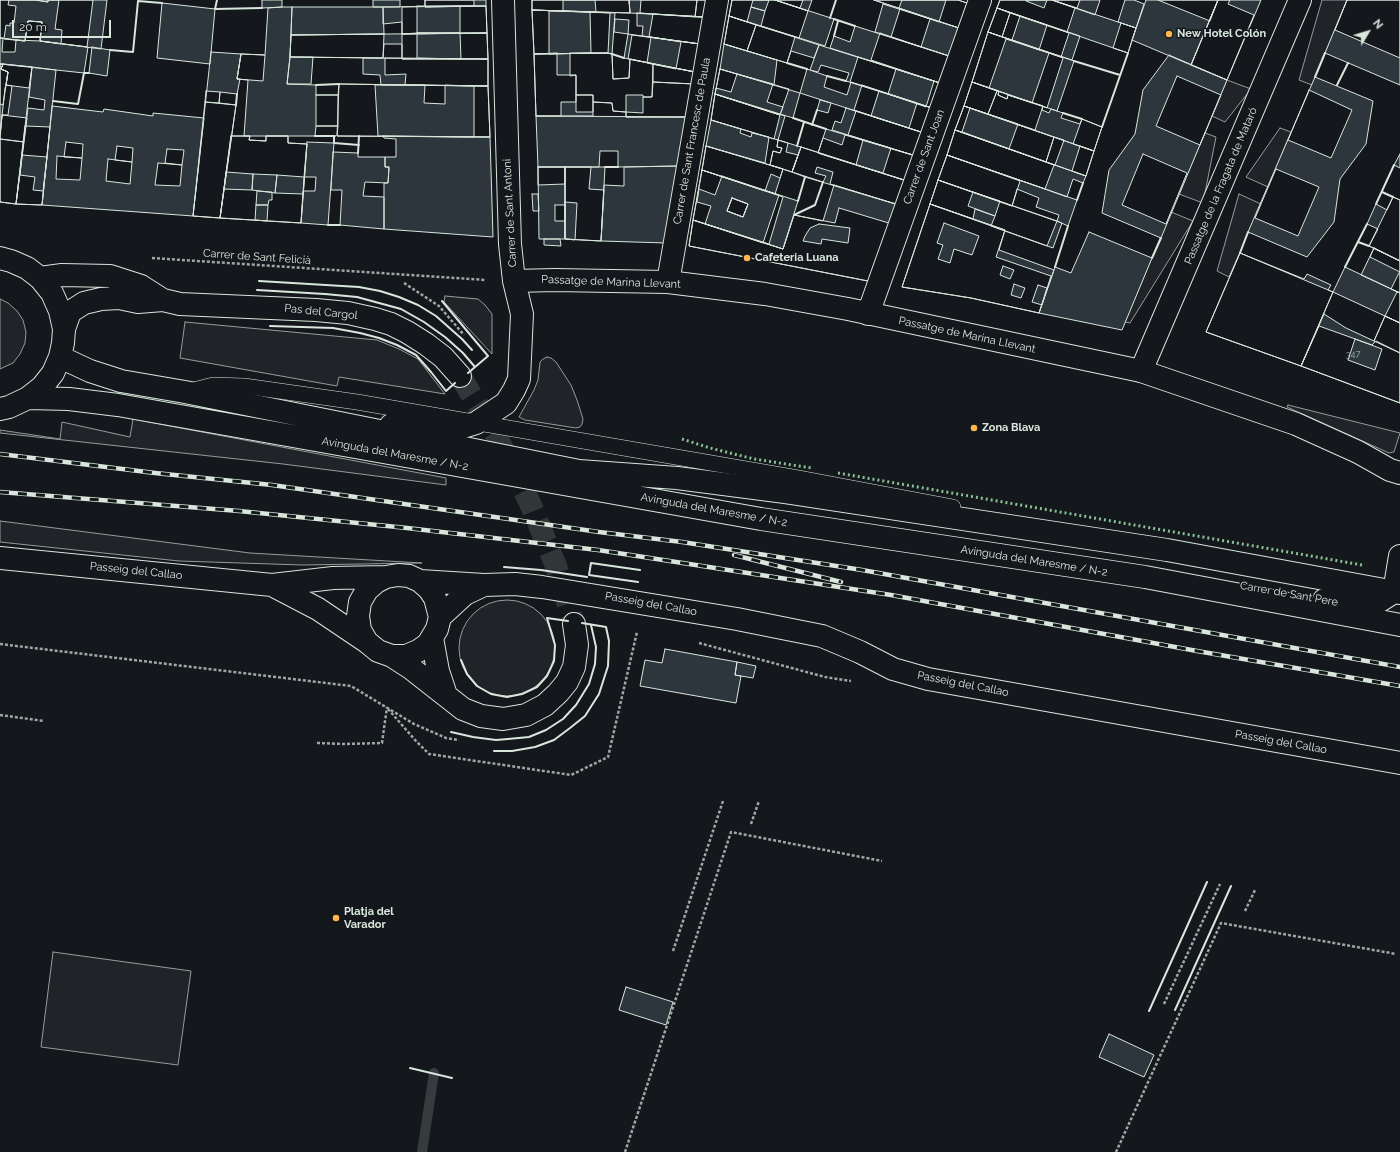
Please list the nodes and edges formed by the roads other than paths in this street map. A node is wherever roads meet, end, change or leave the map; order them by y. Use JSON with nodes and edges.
{"nodes":[{"id":1,"x":503,"y":0,"type":"edge"},
{"id":2,"x":717,"y":0,"type":"edge"},
{"id":3,"x":980,"y":0,"type":"edge"},
{"id":4,"x":1300,"y":0,"type":"edge"},
{"id":5,"x":0,"y":258,"type":"edge"},
{"id":6,"x":40,"y":278,"type":"junction"},
{"id":7,"x":514,"y":281,"type":"junction"},
{"id":8,"x":668,"y":282,"type":"junction"},
{"id":9,"x":163,"y":300,"type":"junction"},
{"id":10,"x":868,"y":314,"type":"junction"},
{"id":11,"x":64,"y":329,"type":"junction"},
{"id":12,"x":60,"y":357,"type":"junction"},
{"id":13,"x":1142,"y":371,"type":"junction"},
{"id":14,"x":460,"y":376,"type":"tunnel mouth"},
{"id":15,"x":185,"y":392,"type":"junction"},
{"id":16,"x":28,"y":398,"type":"junction"},
{"id":17,"x":0,"y":409,"type":"edge"},
{"id":18,"x":327,"y":421,"type":"junction"},
{"id":19,"x":476,"y":423,"type":"junction"},
{"id":20,"x":1400,"y":473,"type":"edge"},
{"id":21,"x":1025,"y":528,"type":"junction"},
{"id":22,"x":1400,"y":556,"type":"edge"},
{"id":23,"x":0,"y":558,"type":"edge"},
{"id":24,"x":386,"y":577,"type":"junction"},
{"id":25,"x":1145,"y":577,"type":"junction"},
{"id":26,"x":420,"y":581,"type":"junction"},
{"id":27,"x":272,"y":585,"type":"junction"},
{"id":28,"x":484,"y":585,"type":"junction"},
{"id":29,"x":1397,"y":592,"type":"edge"},
{"id":30,"x":440,"y":617,"type":"junction"},
{"id":31,"x":574,"y":624,"type":"tunnel mouth"},
{"id":32,"x":1400,"y":625,"type":"edge"},
{"id":33,"x":432,"y":638,"type":"junction"},
{"id":34,"x":367,"y":642,"type":"junction"},
{"id":35,"x":392,"y":656,"type":"junction"},
{"id":36,"x":446,"y":694,"type":"junction"},
{"id":37,"x":1400,"y":763,"type":"edge"}],
"edges":[{"from":1,"to":7,"type":"street","name":"Carrer de Sant Antoni"},
{"from":2,"to":8,"type":"street","name":"Carrer de Sant Francesc de Paula"},
{"from":3,"to":10,"type":"street","name":"Carrer de Sant Joan"},
{"from":4,"to":13,"type":"street","name":"Passatge de la Fragata de Mataró"},
{"from":5,"to":6,"type":"street"},
{"from":6,"to":9,"type":"street","name":"Pas del Cargol"},
{"from":6,"to":11,"type":"street"},
{"from":7,"to":8,"type":"street","name":"Passatge de Marina Llevant"},
{"from":7,"to":19,"type":"street","name":"Carrer de Sant Antoni"},
{"from":8,"to":10,"type":"street","name":"Passatge de Marina Llevant"},
{"from":9,"to":11,"type":"street","name":"Pas del Cargol"},
{"from":9,"to":14,"type":"street","name":"Pas del Cargol"},
{"from":10,"to":13,"type":"street","name":"Passatge de Marina Llevant"},
{"from":11,"to":12,"type":"street"},
{"from":12,"to":15,"type":"street","name":"Avinguda del Maresme / N-2"},
{"from":12,"to":16,"type":"street"},
{"from":13,"to":20,"type":"street","name":"Passatge de Marina Llevant"},
{"from":15,"to":18,"type":"street","name":"Avinguda del Maresme / N-2"},
{"from":15,"to":19,"type":"lane"},
{"from":16,"to":17,"type":"street"},
{"from":16,"to":25,"type":"street","name":"Avinguda del Maresme / N-2"},
{"from":18,"to":19,"type":"street","name":"Carrer de Sant Antoni"},
{"from":18,"to":21,"type":"street","name":"Avinguda del Maresme / N-2"},
{"from":19,"to":21,"type":"lane"},
{"from":21,"to":29,"type":"street","name":"Avinguda del Maresme / N-2"},
{"from":22,"to":29,"type":"street"},
{"from":23,"to":27,"type":"street","name":"Passeig del Callao"},
{"from":24,"to":26,"type":"street","name":"Passeig del Callao"},
{"from":24,"to":27,"type":"street","name":"Passeig del Callao"},
{"from":24,"to":34,"type":"street","name":"Passeig del Callao"},
{"from":25,"to":29,"type":"street","name":"Carrer de Sant Pere"},
{"from":25,"to":32,"type":"street","name":"Avinguda del Maresme / N-2"},
{"from":26,"to":28,"type":"street","name":"Passeig del Callao"},
{"from":26,"to":30,"type":"street"},
{"from":27,"to":34,"type":"street","name":"Passeig del Callao"},
{"from":28,"to":30,"type":"street","name":"Passeig del Callao"},
{"from":28,"to":37,"type":"street","name":"Passeig del Callao"},
{"from":30,"to":33,"type":"street","name":"Passeig del Callao"},
{"from":31,"to":36,"type":"street"},
{"from":33,"to":35,"type":"street","name":"Passeig del Callao"},
{"from":33,"to":36,"type":"street"},
{"from":34,"to":35,"type":"street","name":"Passeig del Callao"},
{"from":35,"to":36,"type":"street"}]}
